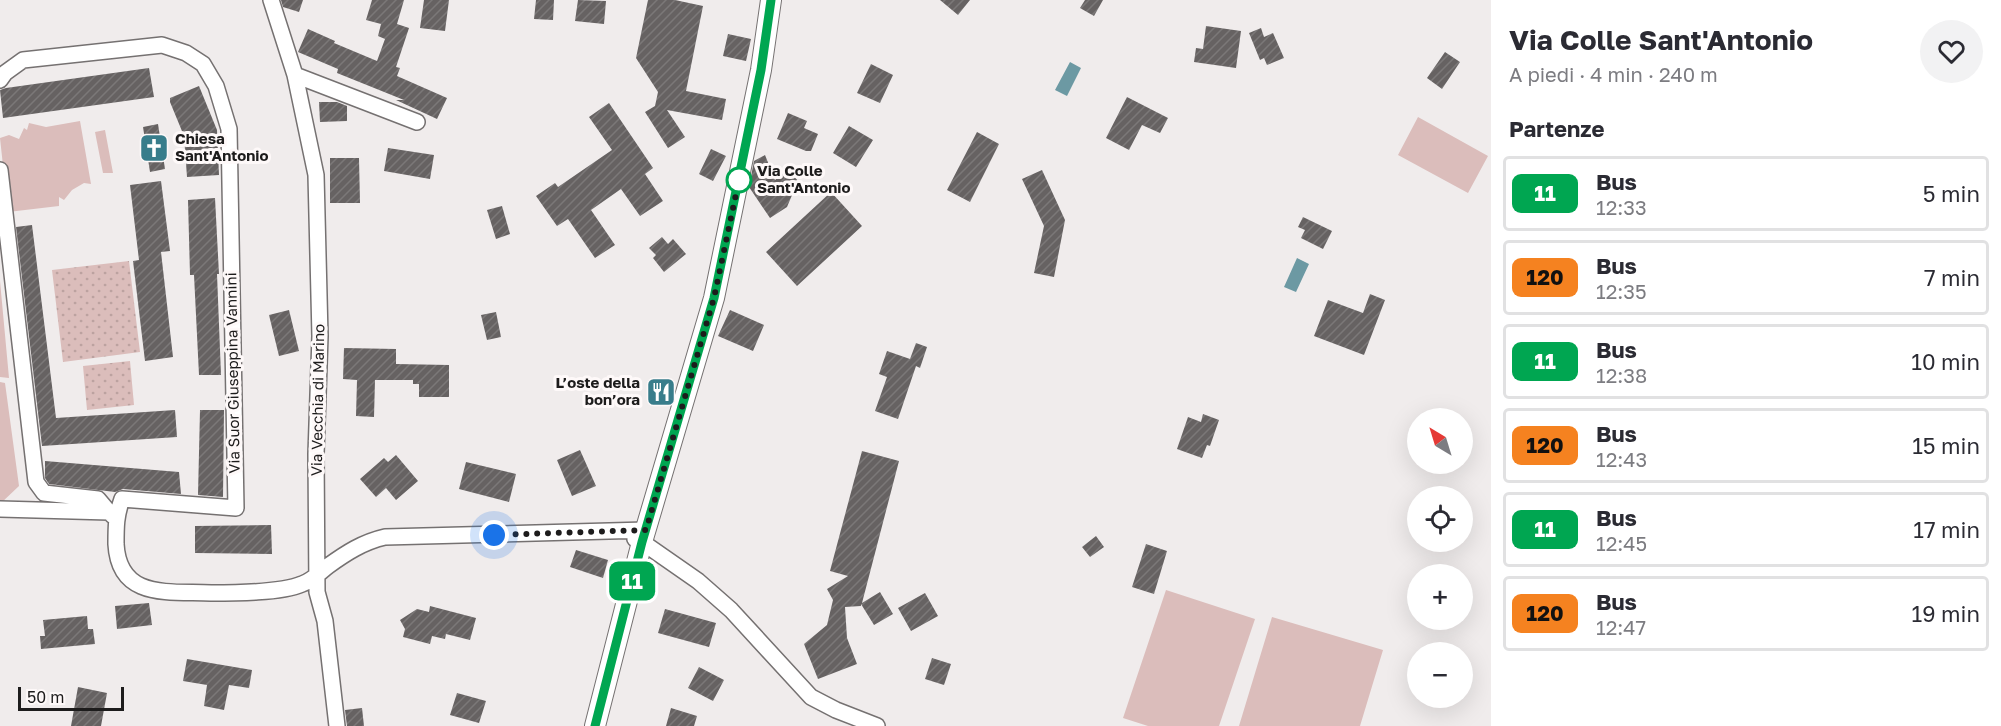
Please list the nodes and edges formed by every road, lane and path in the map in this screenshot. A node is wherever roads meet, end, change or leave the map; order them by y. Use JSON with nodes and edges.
{"nodes":[{"id":1,"x":271,"y":0,"type":"edge"},
{"id":2,"x":771,"y":0,"type":"edge"},
{"id":3,"x":295,"y":75,"type":"junction"},
{"id":4,"x":0,"y":80,"type":"edge"},
{"id":5,"x":417,"y":122,"type":"dead end"},
{"id":6,"x":0,"y":170,"type":"edge"},
{"id":7,"x":0,"y":509,"type":"edge"},
{"id":8,"x":112,"y":515,"type":"junction"},
{"id":9,"x":644,"y":536,"type":"junction"},
{"id":10,"x":317,"y":575,"type":"junction"},
{"id":11,"x":337,"y":726,"type":"edge"},
{"id":12,"x":595,"y":726,"type":"edge"},
{"id":13,"x":877,"y":726,"type":"edge"}],
"edges":[{"from":1,"to":3,"type":"street","name":"Via Vecchia di Marino"},
{"from":2,"to":9,"type":"main road"},
{"from":3,"to":5,"type":"street"},
{"from":3,"to":10,"type":"street","name":"Via Vecchia di Marino"},
{"from":4,"to":8,"type":"street","name":"Via Suor Giuseppina Vannini"},
{"from":6,"to":8,"type":"street"},
{"from":7,"to":8,"type":"street"},
{"from":8,"to":10,"type":"street"},
{"from":9,"to":10,"type":"street"},
{"from":9,"to":12,"type":"main road"},
{"from":9,"to":13,"type":"street"},
{"from":10,"to":11,"type":"street","name":"Via Vecchia di Marino"}]}
